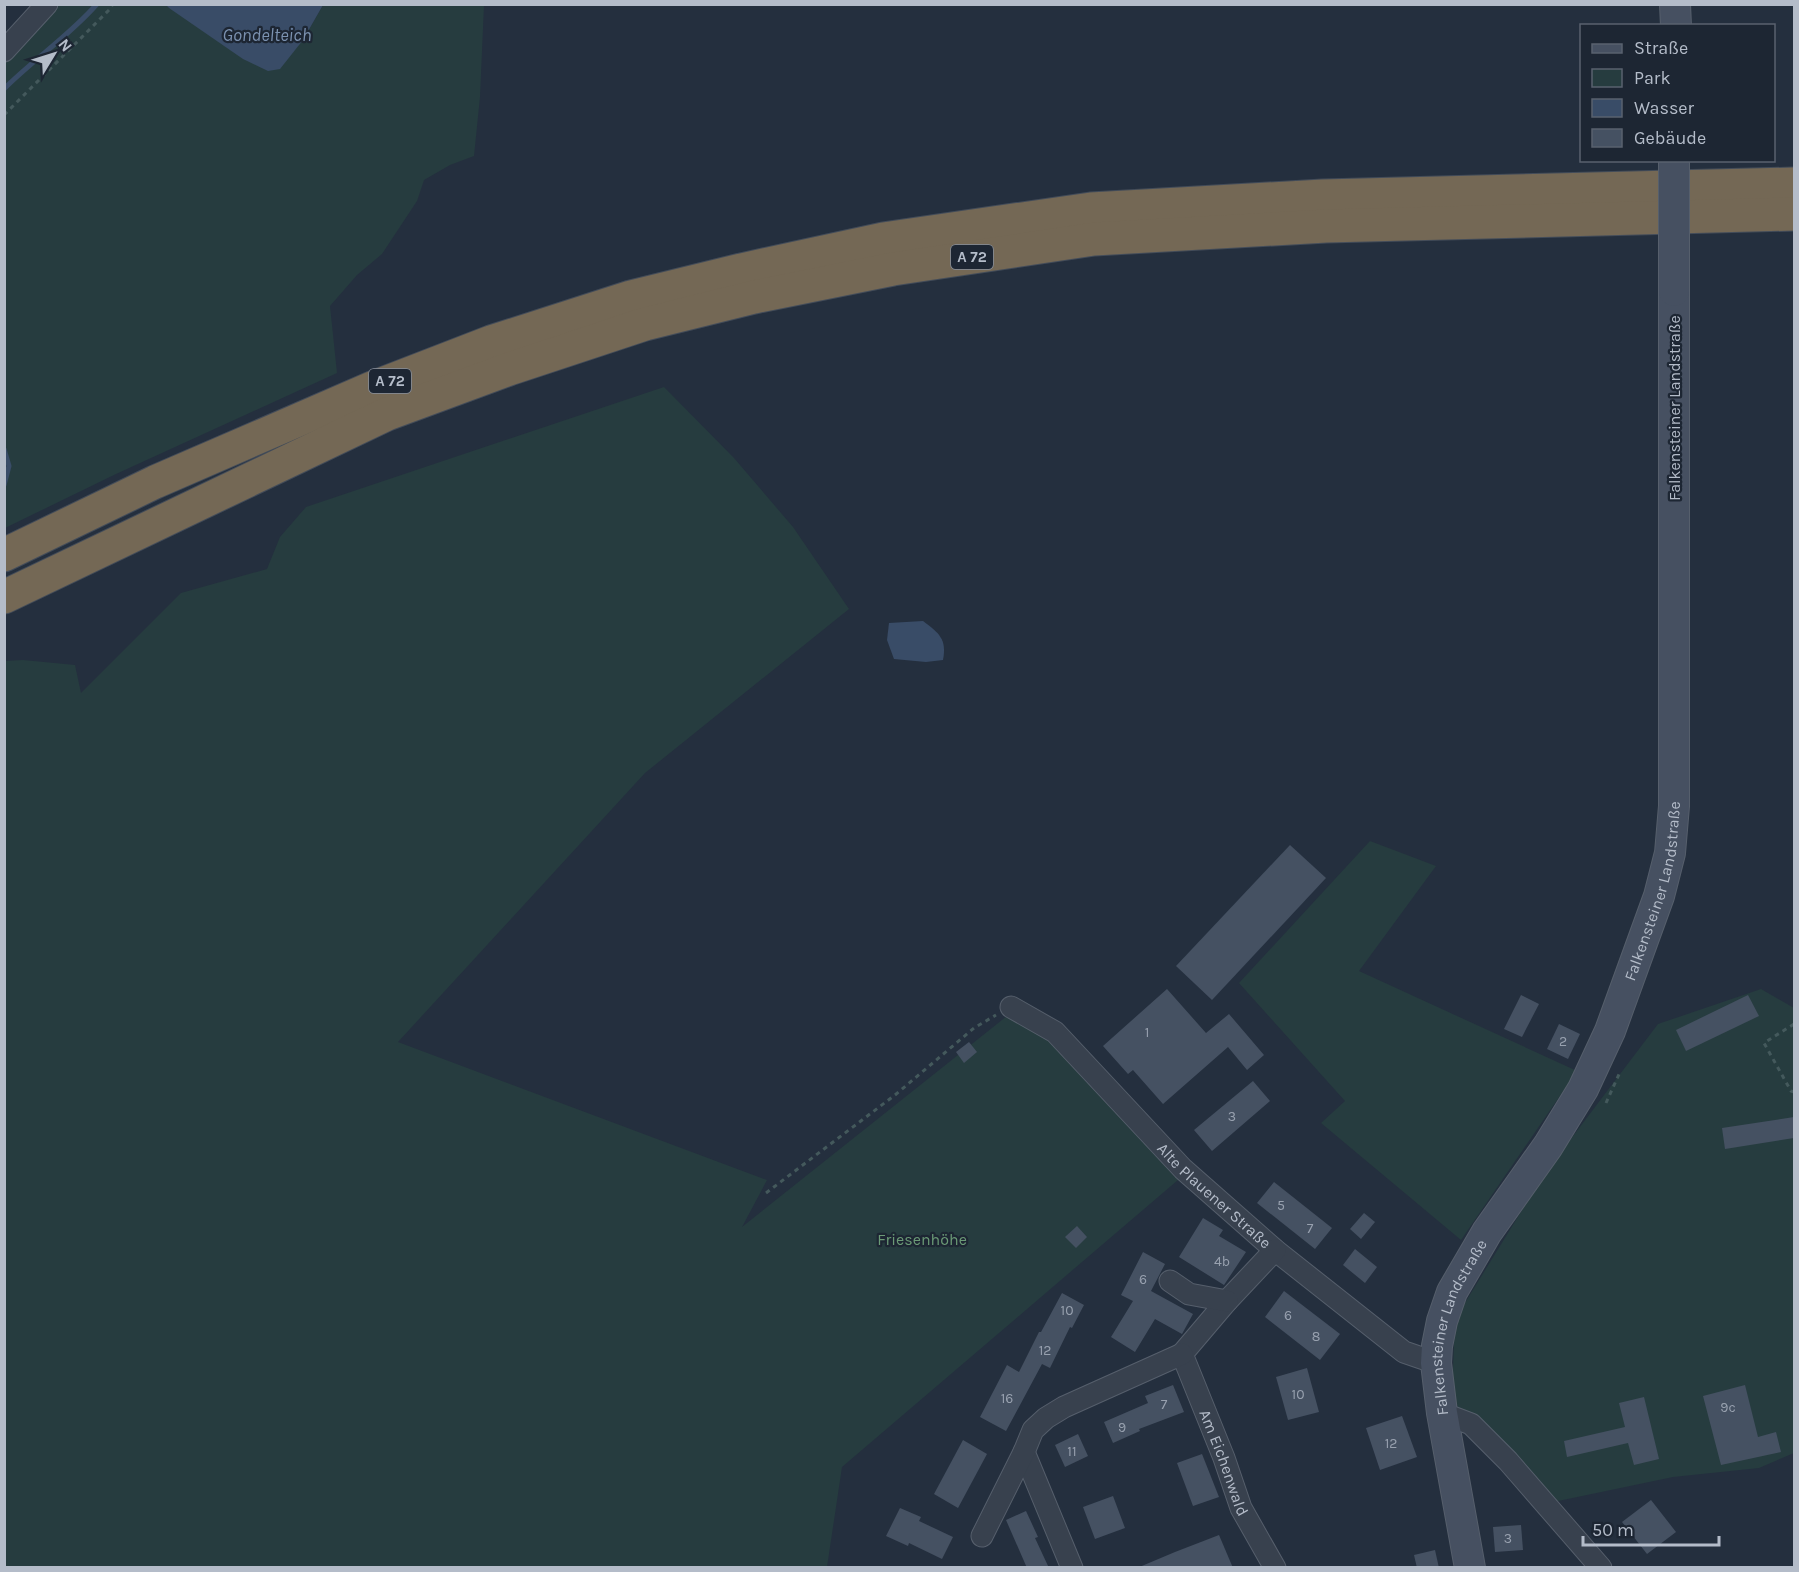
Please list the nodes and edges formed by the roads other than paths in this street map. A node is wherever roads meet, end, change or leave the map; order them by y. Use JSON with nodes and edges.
{"nodes":[{"id":1,"x":47,"y":4,"type":"edge"},
{"id":2,"x":1675,"y":4,"type":"edge"},
{"id":3,"x":1676,"y":24,"type":"edge"},
{"id":4,"x":4,"y":51,"type":"edge"},
{"id":5,"x":1674,"y":162,"type":"edge"},
{"id":6,"x":1794,"y":184,"type":"edge"},
{"id":7,"x":1794,"y":214,"type":"edge"},
{"id":8,"x":4,"y":555,"type":"edge"},
{"id":9,"x":4,"y":597,"type":"edge"},
{"id":10,"x":1011,"y":1007,"type":"road end"},
{"id":11,"x":1275,"y":1250,"type":"junction"},
{"id":12,"x":1170,"y":1281,"type":"dead end"},
{"id":13,"x":1227,"y":1301,"type":"junction"},
{"id":14,"x":1182,"y":1354,"type":"junction"},
{"id":15,"x":1436,"y":1363,"type":"junction"},
{"id":16,"x":1442,"y":1413,"type":"junction"},
{"id":17,"x":1024,"y":1452,"type":"junction"},
{"id":18,"x":982,"y":1536,"type":"dead end"},
{"id":19,"x":1072,"y":1568,"type":"edge"},
{"id":20,"x":1275,"y":1568,"type":"edge"},
{"id":21,"x":1470,"y":1568,"type":"edge"},
{"id":22,"x":1601,"y":1568,"type":"edge"}],
"edges":[{"from":1,"to":4,"type":"street"},
{"from":2,"to":3,"type":"main road"},
{"from":5,"to":15,"type":"main road","name":"Falkensteiner Landstraße","bridge":true},
{"from":6,"to":8,"type":"highway","number":"A 72"},
{"from":7,"to":9,"type":"highway","number":"A 72"},
{"from":10,"to":11,"type":"street","name":"Alte Plauener Straße"},
{"from":11,"to":13,"type":"street"},
{"from":11,"to":15,"type":"street","name":"Alte Plauener Straße"},
{"from":12,"to":13,"type":"street"},
{"from":13,"to":14,"type":"street"},
{"from":14,"to":17,"type":"street"},
{"from":14,"to":20,"type":"street","name":"Am Eichenwald"},
{"from":15,"to":16,"type":"main road","name":"Falkensteiner Landstraße"},
{"from":16,"to":21,"type":"main road","name":"Falkensteiner Landstraße"},
{"from":16,"to":22,"type":"street"},
{"from":17,"to":18,"type":"street"},
{"from":17,"to":19,"type":"street"}]}
